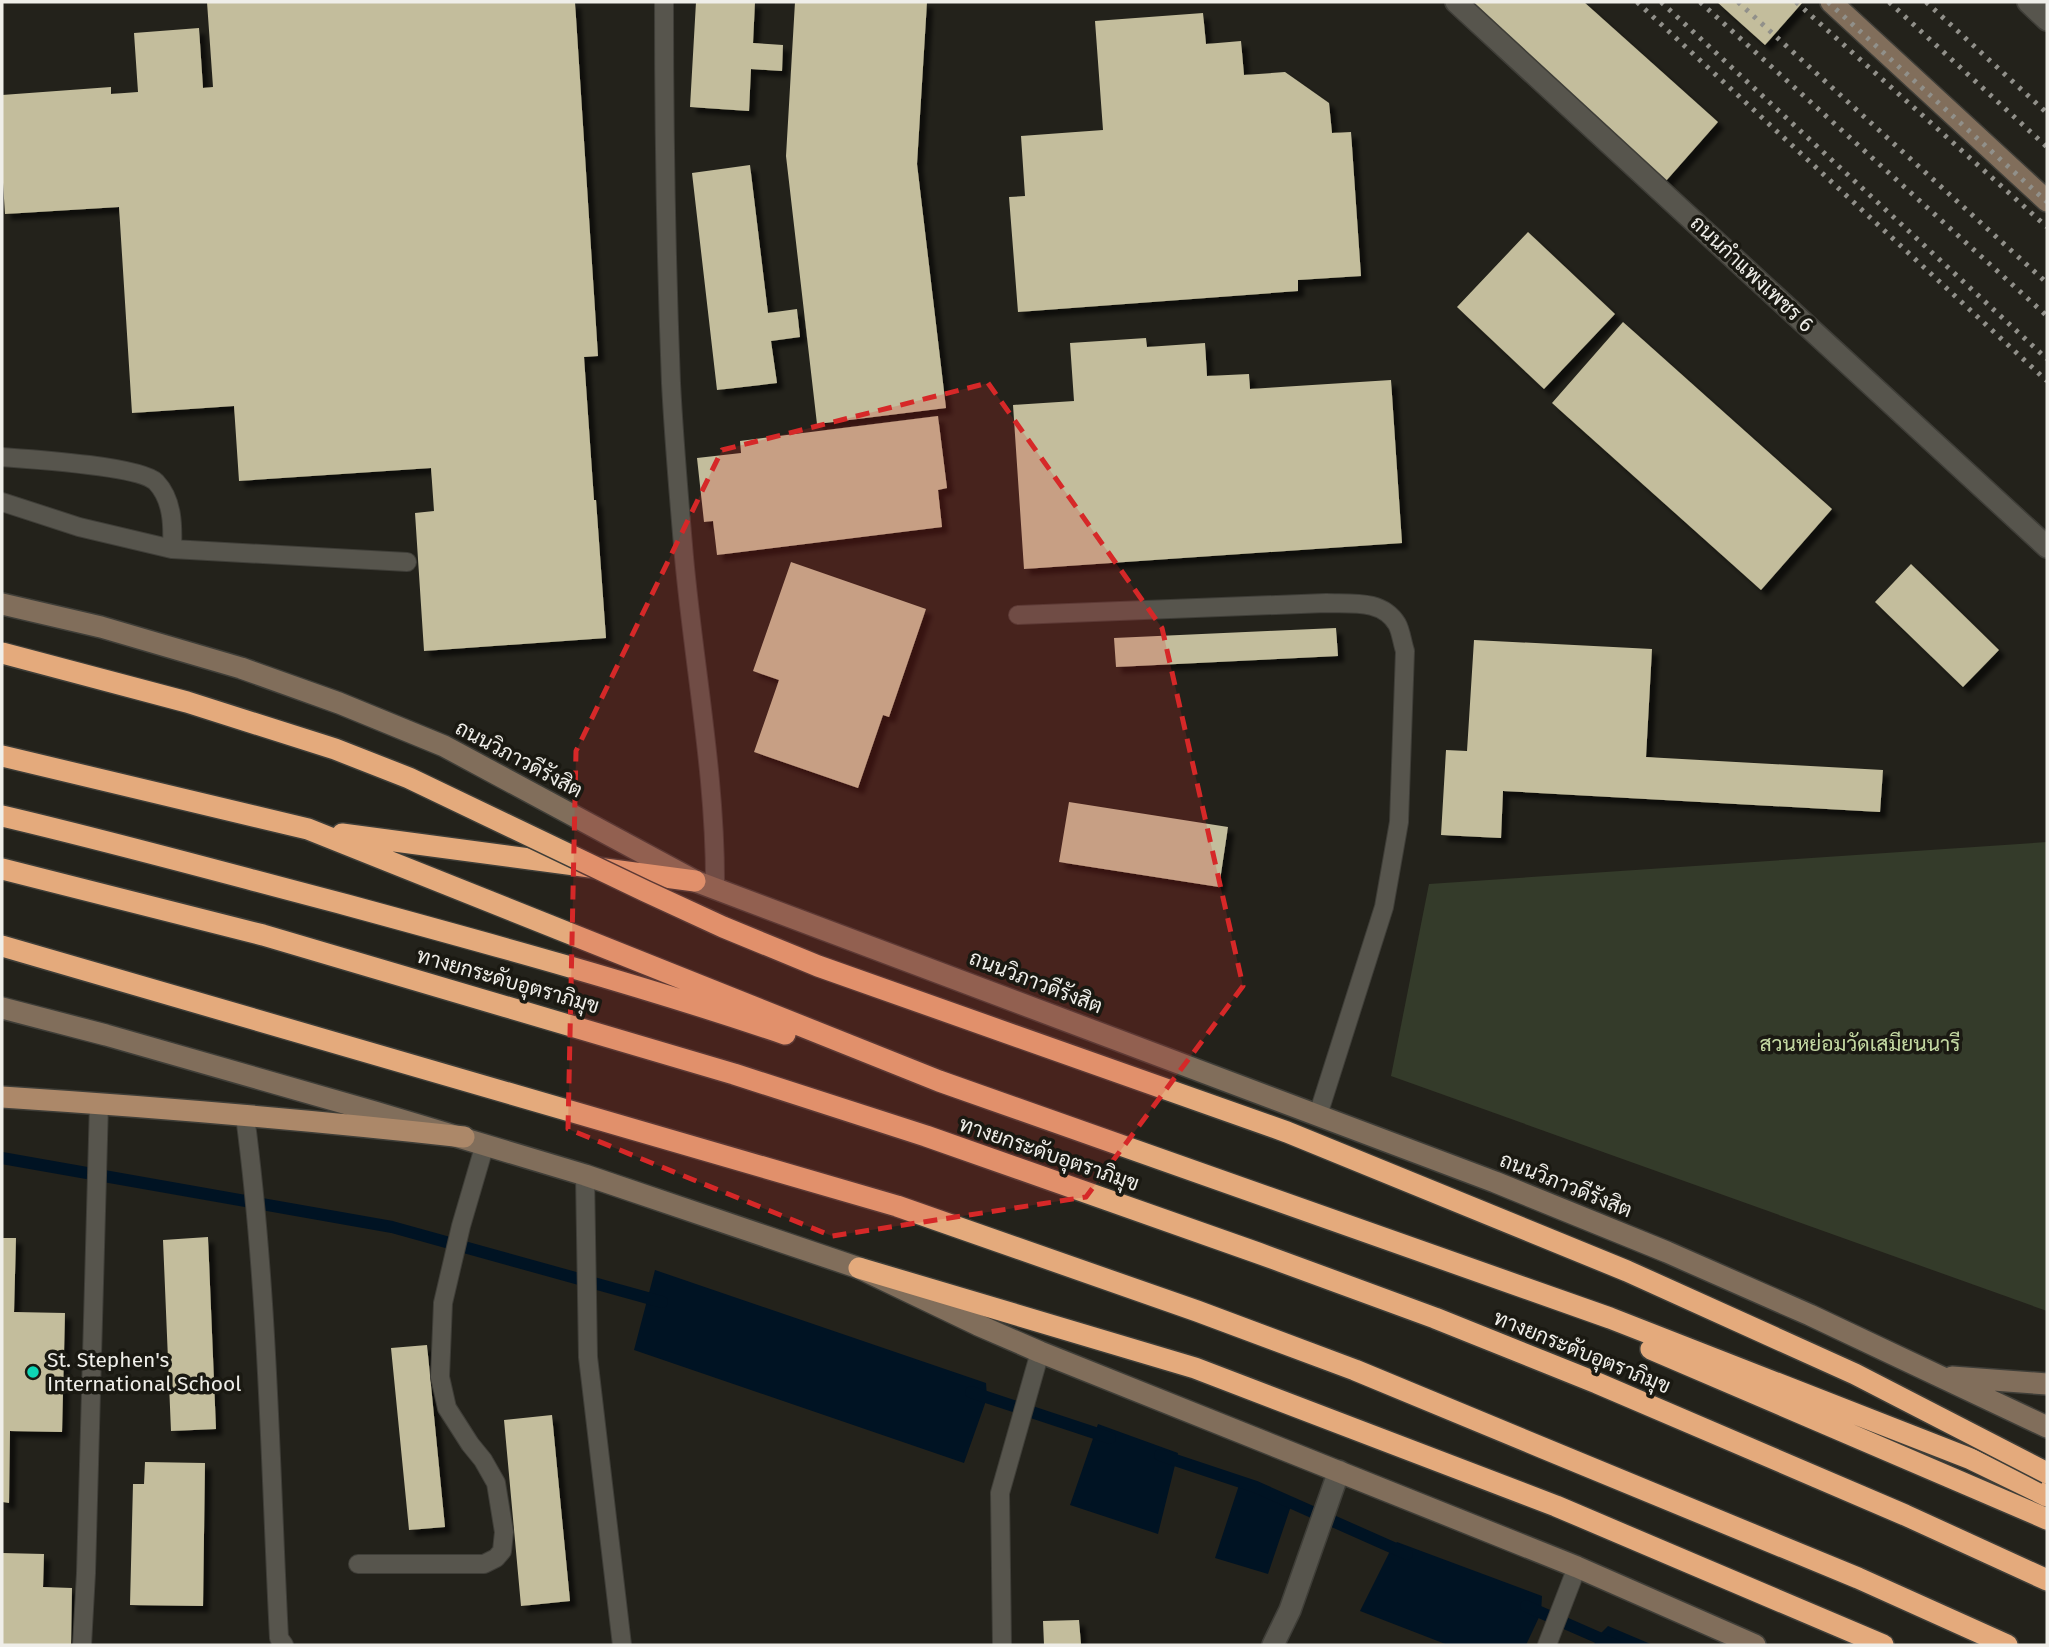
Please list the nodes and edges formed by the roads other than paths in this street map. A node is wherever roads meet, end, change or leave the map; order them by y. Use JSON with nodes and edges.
{"nodes":[{"id":1,"x":664,"y":2,"type":"edge"},
{"id":2,"x":1456,"y":2,"type":"edge"},
{"id":3,"x":1831,"y":2,"type":"edge"},
{"id":4,"x":2028,"y":2,"type":"edge"},
{"id":5,"x":2047,"y":20,"type":"edge"},
{"id":6,"x":2047,"y":201,"type":"edge"},
{"id":7,"x":2,"y":457,"type":"edge"},
{"id":8,"x":2,"y":502,"type":"edge"},
{"id":9,"x":2047,"y":547,"type":"edge"},
{"id":10,"x":172,"y":549,"type":"junction"},
{"id":11,"x":407,"y":562,"type":"dead end"},
{"id":12,"x":2,"y":604,"type":"edge"},
{"id":13,"x":1018,"y":615,"type":"dead end"},
{"id":14,"x":2,"y":653,"type":"edge"},
{"id":15,"x":2,"y":757,"type":"edge"},
{"id":16,"x":2,"y":816,"type":"edge"},
{"id":17,"x":308,"y":829,"type":"junction"},
{"id":18,"x":2,"y":869,"type":"edge"},
{"id":19,"x":705,"y":885,"type":"junction"},
{"id":20,"x":2,"y":946,"type":"edge"},
{"id":21,"x":2,"y":1008,"type":"edge"},
{"id":22,"x":2,"y":1097,"type":"edge"},
{"id":23,"x":99,"y":1103,"type":"junction"},
{"id":24,"x":1318,"y":1115,"type":"junction"},
{"id":25,"x":244,"y":1116,"type":"junction"},
{"id":26,"x":464,"y":1138,"type":"junction"},
{"id":27,"x":485,"y":1144,"type":"junction"},
{"id":28,"x":585,"y":1175,"type":"junction"},
{"id":29,"x":859,"y":1268,"type":"junction"},
{"id":30,"x":1040,"y":1352,"type":"junction"},
{"id":31,"x":1939,"y":1376,"type":"junction"},
{"id":32,"x":2047,"y":1384,"type":"edge"},
{"id":33,"x":2047,"y":1427,"type":"edge"},
{"id":34,"x":1339,"y":1471,"type":"junction"},
{"id":35,"x":2047,"y":1472,"type":"edge"},
{"id":36,"x":2047,"y":1496,"type":"edge"},
{"id":37,"x":2047,"y":1520,"type":"edge"},
{"id":38,"x":358,"y":1564,"type":"dead end"},
{"id":39,"x":1577,"y":1566,"type":"junction"},
{"id":40,"x":2047,"y":1580,"type":"edge"},
{"id":41,"x":82,"y":1645,"type":"edge"},
{"id":42,"x":284,"y":1645,"type":"edge"},
{"id":43,"x":622,"y":1645,"type":"edge"},
{"id":44,"x":1002,"y":1645,"type":"edge"},
{"id":45,"x":1273,"y":1645,"type":"edge"},
{"id":46,"x":1547,"y":1645,"type":"edge"},
{"id":47,"x":1755,"y":1645,"type":"edge"},
{"id":48,"x":1883,"y":1645,"type":"edge"},
{"id":49,"x":2007,"y":1645,"type":"edge"}],
"edges":[{"from":1,"to":19,"type":"lane"},
{"from":2,"to":9,"type":"street","name":"ถนนกำแพงเพชร 6"},
{"from":3,"to":6,"type":"main road"},
{"from":4,"to":5,"type":"street"},
{"from":7,"to":10,"type":"lane"},
{"from":8,"to":10,"type":"lane"},
{"from":10,"to":11,"type":"lane"},
{"from":12,"to":19,"type":"main road","name":"ถนนวิภาวดีรังสิต"},
{"from":13,"to":24,"type":"lane"},
{"from":14,"to":35,"type":"highway","bridge":true},
{"from":15,"to":17,"type":"highway"},
{"from":16,"to":37,"type":"highway","name":"ทางยกระดับอุตราภิมุข"},
{"from":17,"to":19,"type":"highway"},
{"from":17,"to":36,"type":"highway"},
{"from":18,"to":40,"type":"highway","name":"ทางยกระดับอุตราภิมุข"},
{"from":19,"to":24,"type":"main road","name":"ถนนวิภาวดีรังสิต"},
{"from":20,"to":49,"type":"highway"},
{"from":21,"to":26,"type":"main road"},
{"from":22,"to":23,"type":"main road"},
{"from":23,"to":25,"type":"main road"},
{"from":23,"to":41,"type":"lane"},
{"from":24,"to":31,"type":"main road","name":"ถนนวิภาวดีรังสิต"},
{"from":25,"to":26,"type":"main road"},
{"from":25,"to":42,"type":"lane"},
{"from":26,"to":27,"type":"main road"},
{"from":27,"to":28,"type":"main road"},
{"from":27,"to":38,"type":"lane"},
{"from":28,"to":29,"type":"main road"},
{"from":28,"to":43,"type":"lane"},
{"from":29,"to":30,"type":"main road"},
{"from":29,"to":48,"type":"highway"},
{"from":30,"to":34,"type":"main road"},
{"from":30,"to":44,"type":"lane"},
{"from":31,"to":32,"type":"main road"},
{"from":31,"to":33,"type":"main road","name":"ถนนวิภาวดีรังสิต"},
{"from":34,"to":39,"type":"main road"},
{"from":34,"to":45,"type":"street"},
{"from":39,"to":46,"type":"lane"},
{"from":39,"to":47,"type":"main road"}]}
